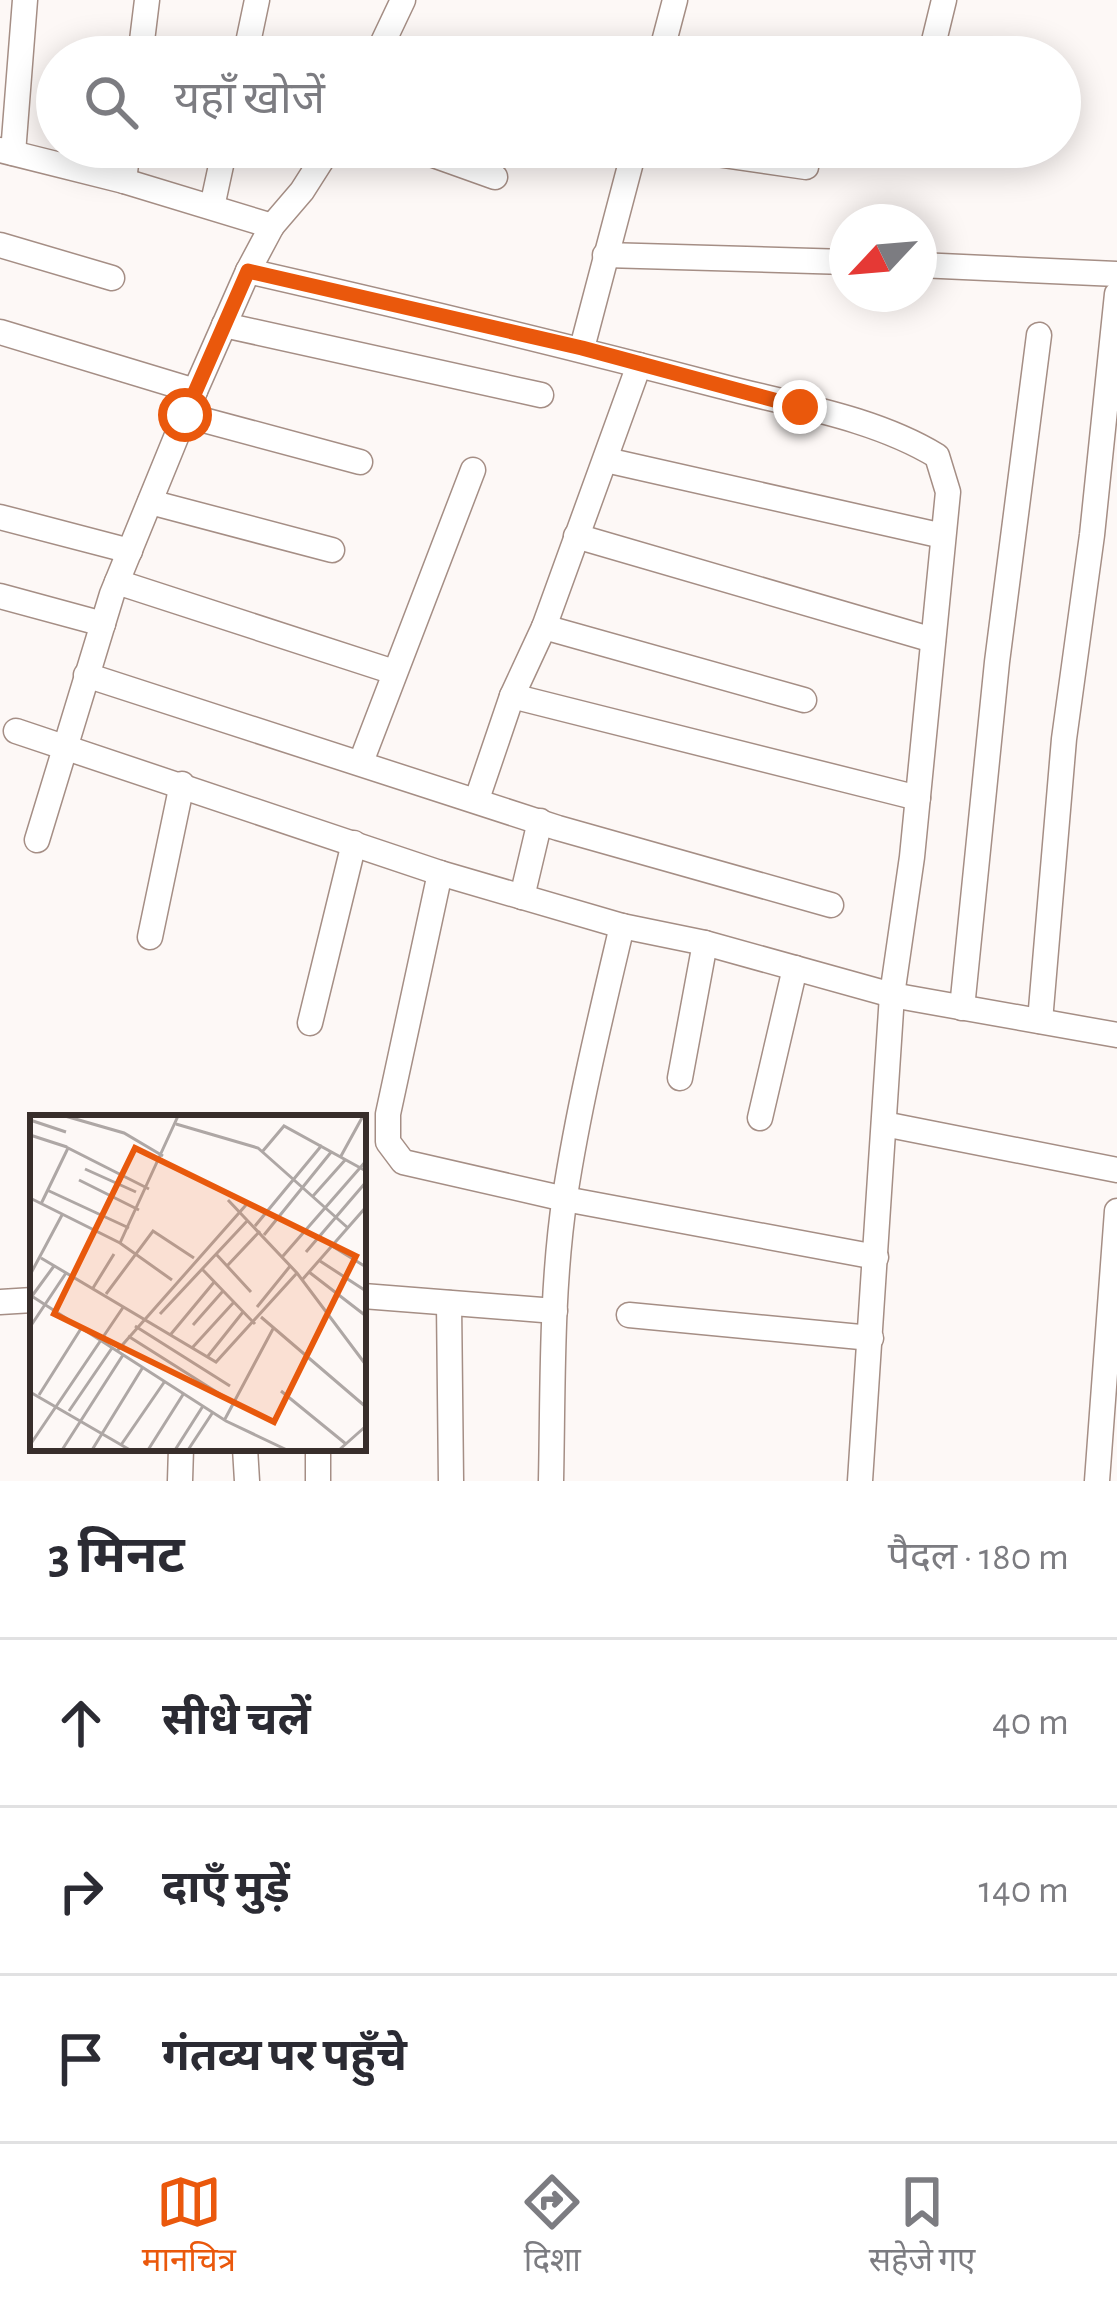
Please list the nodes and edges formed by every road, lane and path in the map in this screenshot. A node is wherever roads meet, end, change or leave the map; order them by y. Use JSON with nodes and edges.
{"nodes":[{"id":1,"x":26,"y":0,"type":"edge"},
{"id":2,"x":147,"y":0,"type":"edge"},
{"id":3,"x":257,"y":0,"type":"edge"},
{"id":4,"x":403,"y":0,"type":"edge"},
{"id":5,"x":675,"y":0,"type":"edge"},
{"id":6,"x":944,"y":0,"type":"edge"},
{"id":7,"x":143,"y":36,"type":"edge"},
{"id":8,"x":249,"y":36,"type":"edge"},
{"id":9,"x":386,"y":36,"type":"edge"},
{"id":10,"x":666,"y":36,"type":"edge"},
{"id":11,"x":935,"y":36,"type":"edge"},
{"id":12,"x":6,"y":152,"type":"edge"},
{"id":13,"x":36,"y":159,"type":"edge"},
{"id":14,"x":71,"y":168,"type":"edge"},
{"id":15,"x":126,"y":168,"type":"edge"},
{"id":16,"x":220,"y":168,"type":"edge"},
{"id":17,"x":317,"y":168,"type":"edge"},
{"id":18,"x":470,"y":168,"type":"edge"},
{"id":19,"x":628,"y":168,"type":"edge"},
{"id":20,"x":495,"y":177,"type":"dead end"},
{"id":21,"x":124,"y":181,"type":"junction"},
{"id":22,"x":212,"y":207,"type":"junction"},
{"id":23,"x":272,"y":226,"type":"junction"},
{"id":24,"x":0,"y":245,"type":"edge"},
{"id":25,"x":605,"y":255,"type":"junction"},
{"id":26,"x":829,"y":261,"type":"edge"},
{"id":27,"x":937,"y":266,"type":"edge"},
{"id":28,"x":248,"y":271,"type":"junction"},
{"id":29,"x":1117,"y":274,"type":"edge"},
{"id":30,"x":112,"y":278,"type":"dead end"},
{"id":31,"x":1117,"y":294,"type":"edge"},
{"id":32,"x":224,"y":326,"type":"junction"},
{"id":33,"x":0,"y":332,"type":"edge"},
{"id":34,"x":1039,"y":335,"type":"dead end"},
{"id":35,"x":582,"y":348,"type":"junction"},
{"id":36,"x":638,"y":364,"type":"junction"},
{"id":37,"x":541,"y":395,"type":"dead end"},
{"id":38,"x":190,"y":403,"type":"junction"},
{"id":39,"x":606,"y":460,"type":"junction"},
{"id":40,"x":360,"y":461,"type":"dead end"},
{"id":41,"x":473,"y":470,"type":"dead end"},
{"id":42,"x":150,"y":502,"type":"junction"},
{"id":43,"x":0,"y":517,"type":"edge"},
{"id":44,"x":576,"y":536,"type":"junction"},
{"id":45,"x":943,"y":536,"type":"junction"},
{"id":46,"x":332,"y":550,"type":"dead end"},
{"id":47,"x":130,"y":551,"type":"junction"},
{"id":48,"x":117,"y":582,"type":"junction"},
{"id":49,"x":0,"y":596,"type":"edge"},
{"id":50,"x":103,"y":624,"type":"junction"},
{"id":51,"x":544,"y":627,"type":"junction"},
{"id":52,"x":933,"y":640,"type":"junction"},
{"id":53,"x":394,"y":672,"type":"junction"},
{"id":54,"x":86,"y":675,"type":"junction"},
{"id":55,"x":512,"y":696,"type":"junction"},
{"id":56,"x":804,"y":700,"type":"dead end"},
{"id":57,"x":16,"y":731,"type":"dead end"},
{"id":58,"x":63,"y":746,"type":"junction"},
{"id":59,"x":361,"y":762,"type":"junction"},
{"id":60,"x":182,"y":784,"type":"junction"},
{"id":61,"x":918,"y":798,"type":"junction"},
{"id":62,"x":477,"y":799,"type":"junction"},
{"id":63,"x":540,"y":821,"type":"junction"},
{"id":64,"x":37,"y":840,"type":"dead end"},
{"id":65,"x":354,"y":843,"type":"junction"},
{"id":66,"x":440,"y":873,"type":"junction"},
{"id":67,"x":522,"y":897,"type":"junction"},
{"id":68,"x":831,"y":904,"type":"dead end"},
{"id":69,"x":622,"y":926,"type":"junction"},
{"id":70,"x":150,"y":937,"type":"dead end"},
{"id":71,"x":705,"y":943,"type":"junction"},
{"id":72,"x":795,"y":968,"type":"junction"},
{"id":73,"x":892,"y":994,"type":"junction"},
{"id":74,"x":962,"y":1008,"type":"junction"},
{"id":75,"x":1040,"y":1021,"type":"junction"},
{"id":76,"x":310,"y":1023,"type":"dead end"},
{"id":77,"x":1117,"y":1035,"type":"edge"},
{"id":78,"x":680,"y":1078,"type":"dead end"},
{"id":79,"x":760,"y":1118,"type":"dead end"},
{"id":80,"x":884,"y":1124,"type":"junction"},
{"id":81,"x":1117,"y":1170,"type":"edge"},
{"id":82,"x":565,"y":1199,"type":"junction"},
{"id":83,"x":1117,"y":1211,"type":"edge"},
{"id":84,"x":876,"y":1257,"type":"junction"},
{"id":85,"x":1115,"y":1293,"type":"edge"},
{"id":86,"x":366,"y":1296,"type":"edge"},
{"id":87,"x":30,"y":1300,"type":"edge"},
{"id":88,"x":0,"y":1303,"type":"edge"},
{"id":89,"x":449,"y":1303,"type":"junction"},
{"id":90,"x":555,"y":1311,"type":"junction"},
{"id":91,"x":628,"y":1315,"type":"dead end"},
{"id":92,"x":871,"y":1338,"type":"junction"},
{"id":93,"x":181,"y":1451,"type":"edge"},
{"id":94,"x":245,"y":1451,"type":"edge"},
{"id":95,"x":180,"y":1481,"type":"edge"},
{"id":96,"x":247,"y":1481,"type":"edge"},
{"id":97,"x":451,"y":1481,"type":"edge"},
{"id":98,"x":551,"y":1481,"type":"edge"},
{"id":99,"x":860,"y":1481,"type":"edge"},
{"id":100,"x":1097,"y":1481,"type":"edge"}],
"edges":[{"from":1,"to":12,"type":"street"},
{"from":2,"to":7,"type":"street"},
{"from":3,"to":8,"type":"street"},
{"from":4,"to":9,"type":"street"},
{"from":5,"to":10,"type":"street"},
{"from":6,"to":11,"type":"street"},
{"from":12,"to":13,"type":"street"},
{"from":14,"to":21,"type":"street"},
{"from":15,"to":21,"type":"street"},
{"from":16,"to":22,"type":"street"},
{"from":17,"to":23,"type":"street"},
{"from":18,"to":20,"type":"street"},
{"from":19,"to":25,"type":"street"},
{"from":21,"to":22,"type":"street"},
{"from":22,"to":23,"type":"street"},
{"from":23,"to":28,"type":"street"},
{"from":24,"to":30,"type":"street"},
{"from":25,"to":26,"type":"street"},
{"from":25,"to":35,"type":"street"},
{"from":27,"to":29,"type":"street"},
{"from":28,"to":32,"type":"street"},
{"from":28,"to":35,"type":"street"},
{"from":31,"to":75,"type":"street"},
{"from":32,"to":37,"type":"street"},
{"from":32,"to":38,"type":"street"},
{"from":33,"to":38,"type":"street"},
{"from":34,"to":74,"type":"street"},
{"from":35,"to":36,"type":"street"},
{"from":36,"to":39,"type":"street"},
{"from":36,"to":45,"type":"street"},
{"from":38,"to":40,"type":"street"},
{"from":38,"to":42,"type":"street"},
{"from":39,"to":44,"type":"street"},
{"from":39,"to":45,"type":"street"},
{"from":41,"to":53,"type":"street"},
{"from":42,"to":46,"type":"street"},
{"from":42,"to":47,"type":"street"},
{"from":43,"to":47,"type":"street"},
{"from":44,"to":51,"type":"street"},
{"from":44,"to":52,"type":"street"},
{"from":45,"to":52,"type":"street"},
{"from":47,"to":48,"type":"street"},
{"from":48,"to":50,"type":"street"},
{"from":48,"to":53,"type":"street"},
{"from":49,"to":50,"type":"street"},
{"from":50,"to":54,"type":"street"},
{"from":51,"to":55,"type":"street"},
{"from":51,"to":56,"type":"street"},
{"from":52,"to":61,"type":"street"},
{"from":53,"to":59,"type":"street"},
{"from":54,"to":58,"type":"street"},
{"from":54,"to":59,"type":"street"},
{"from":55,"to":61,"type":"street"},
{"from":55,"to":62,"type":"street"},
{"from":57,"to":58,"type":"street"},
{"from":58,"to":60,"type":"street"},
{"from":58,"to":64,"type":"street"},
{"from":59,"to":62,"type":"street"},
{"from":60,"to":65,"type":"street"},
{"from":60,"to":70,"type":"street"},
{"from":61,"to":73,"type":"street"},
{"from":62,"to":63,"type":"street"},
{"from":63,"to":67,"type":"street"},
{"from":63,"to":68,"type":"street"},
{"from":65,"to":66,"type":"street"},
{"from":65,"to":76,"type":"street"},
{"from":66,"to":67,"type":"street"},
{"from":66,"to":82,"type":"street"},
{"from":67,"to":69,"type":"street"},
{"from":69,"to":71,"type":"street"},
{"from":69,"to":82,"type":"street"},
{"from":71,"to":72,"type":"street"},
{"from":71,"to":78,"type":"street"},
{"from":72,"to":73,"type":"street"},
{"from":72,"to":79,"type":"street"},
{"from":73,"to":74,"type":"street"},
{"from":73,"to":80,"type":"street"},
{"from":74,"to":75,"type":"street"},
{"from":75,"to":77,"type":"street"},
{"from":80,"to":81,"type":"street"},
{"from":80,"to":84,"type":"street"},
{"from":82,"to":84,"type":"street"},
{"from":82,"to":90,"type":"street"},
{"from":83,"to":85,"type":"street"},
{"from":84,"to":92,"type":"street"},
{"from":85,"to":100,"type":"street"},
{"from":86,"to":89,"type":"street"},
{"from":87,"to":88,"type":"street"},
{"from":89,"to":90,"type":"street"},
{"from":89,"to":97,"type":"street"},
{"from":90,"to":98,"type":"street"},
{"from":91,"to":92,"type":"street"},
{"from":92,"to":99,"type":"street"},
{"from":93,"to":95,"type":"street"},
{"from":94,"to":96,"type":"street"}]}
